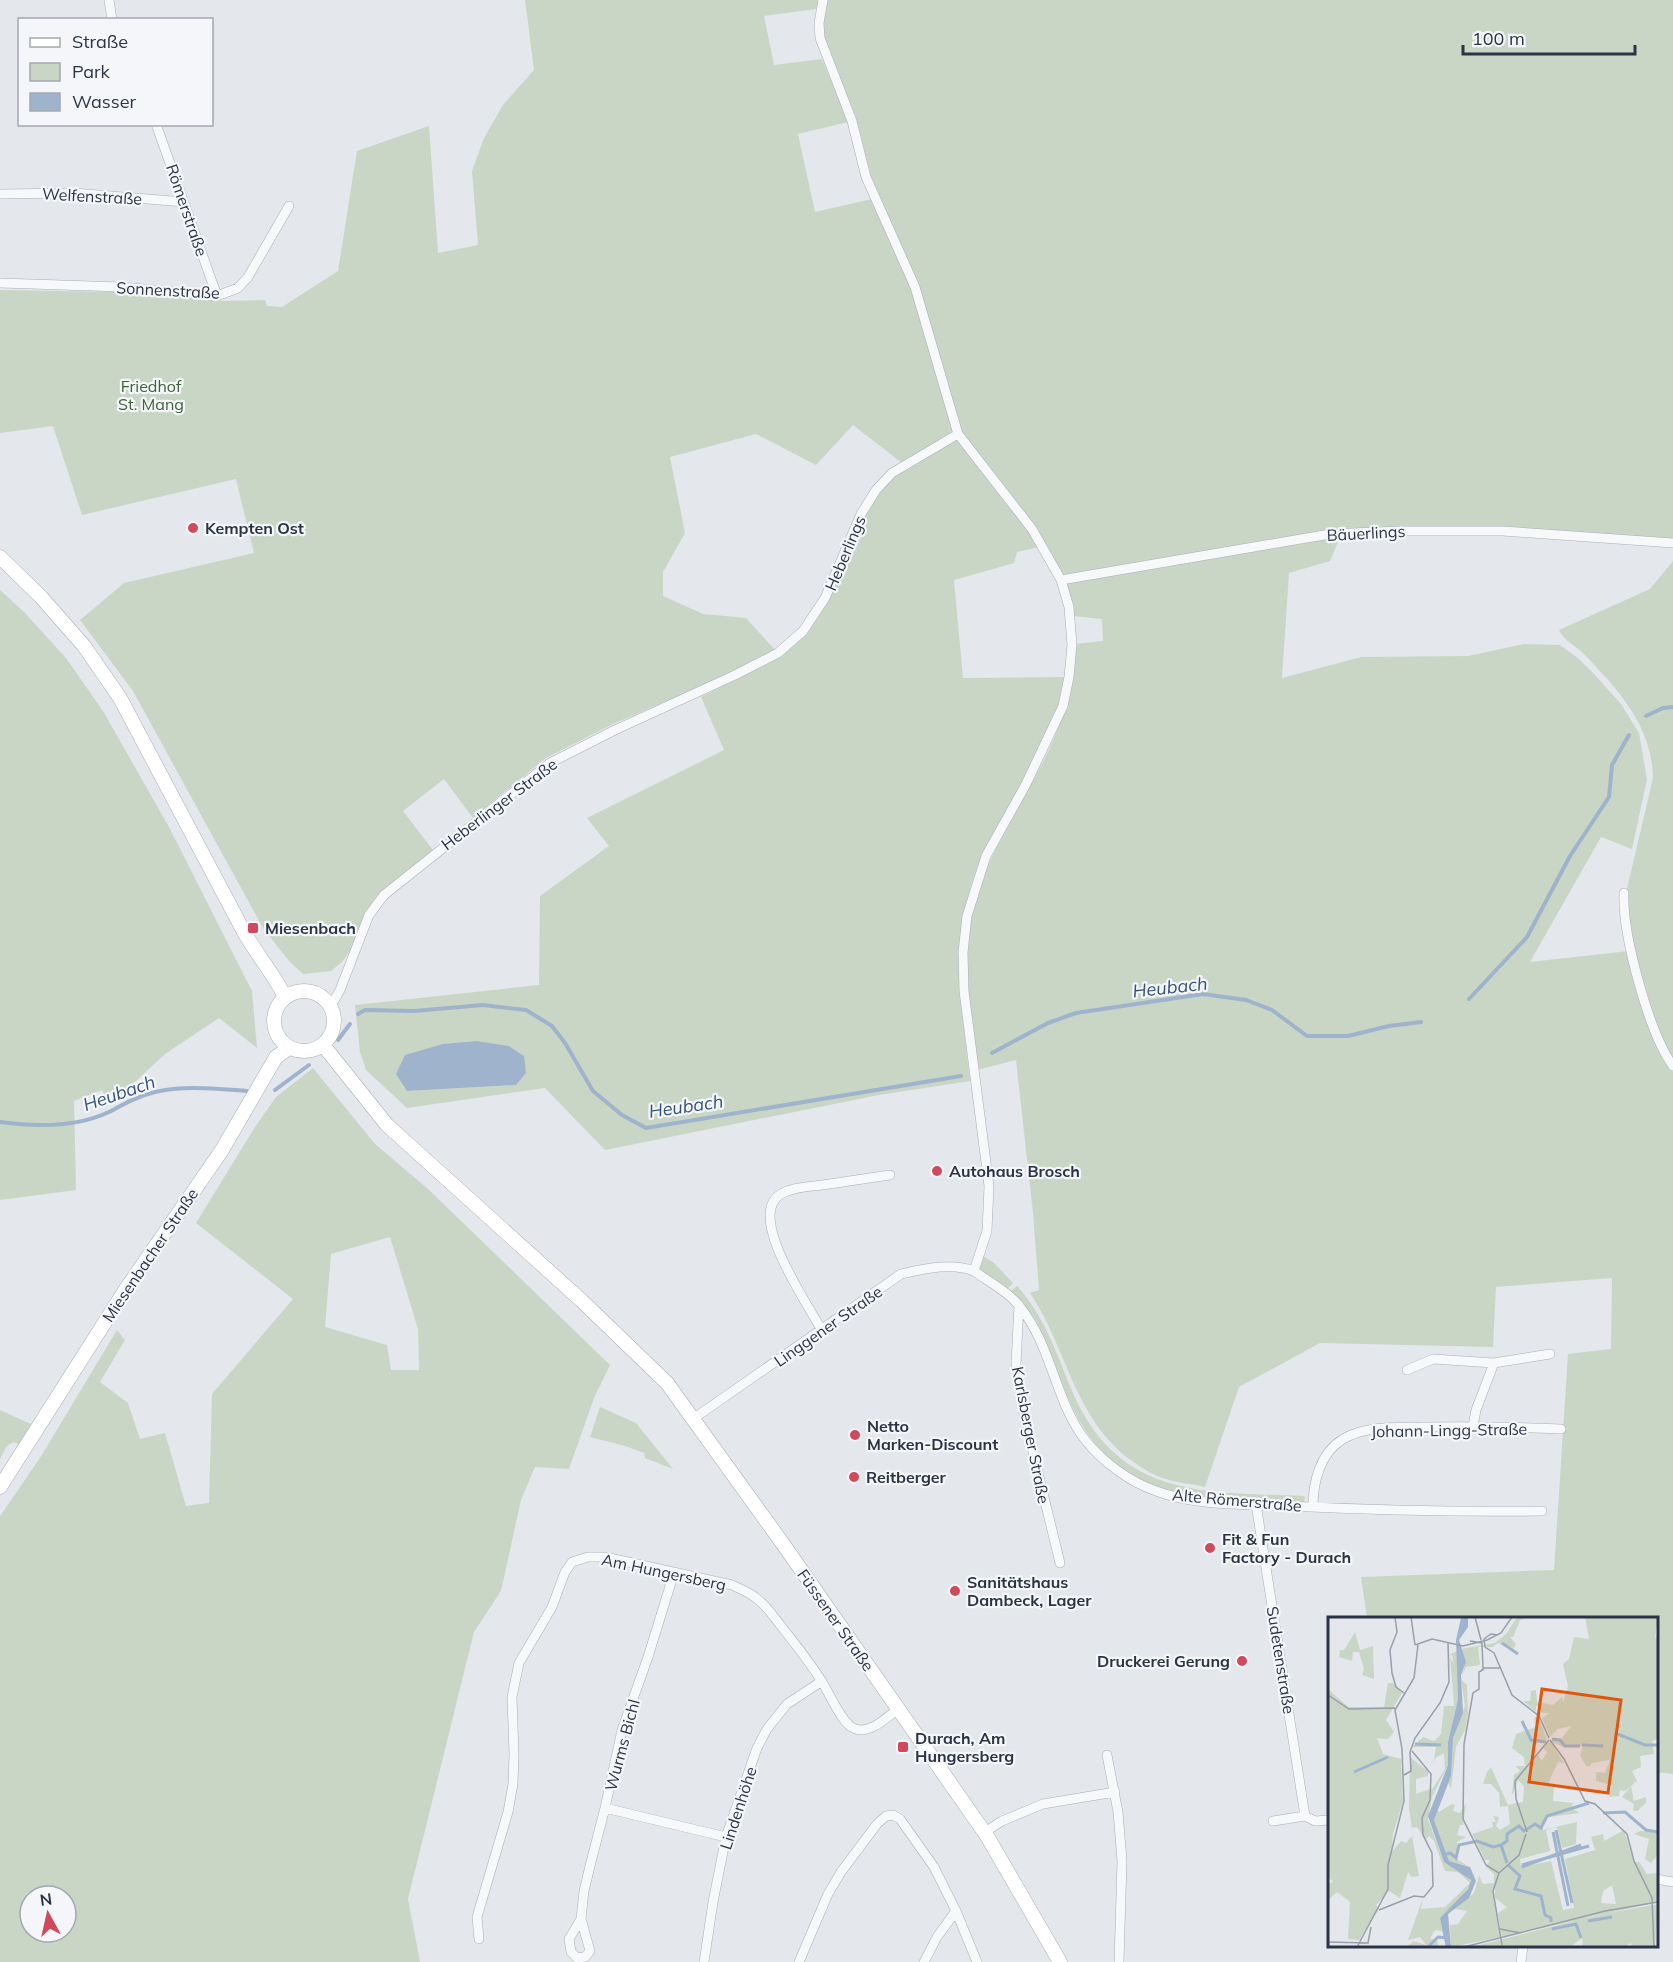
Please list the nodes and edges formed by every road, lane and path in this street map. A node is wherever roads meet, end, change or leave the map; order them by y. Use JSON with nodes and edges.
{"nodes":[{"id":1,"x":109,"y":0,"type":"edge"},
{"id":2,"x":823,"y":0,"type":"edge"},
{"id":3,"x":112,"y":18,"type":"edge"},
{"id":4,"x":157,"y":126,"type":"edge"},
{"id":5,"x":0,"y":194,"type":"edge"},
{"id":6,"x":184,"y":202,"type":"junction"},
{"id":7,"x":289,"y":206,"type":"dead end"},
{"id":8,"x":0,"y":283,"type":"edge"},
{"id":9,"x":217,"y":296,"type":"junction"},
{"id":10,"x":958,"y":434,"type":"junction"},
{"id":11,"x":1673,"y":543,"type":"edge"},
{"id":12,"x":0,"y":557,"type":"edge"},
{"id":13,"x":1061,"y":580,"type":"junction"},
{"id":14,"x":735,"y":675,"type":"joint"},
{"id":15,"x":1624,"y":893,"type":"dead end"},
{"id":16,"x":285,"y":997,"type":"junction"},
{"id":17,"x":331,"y":1006,"type":"junction"},
{"id":18,"x":323,"y":1045,"type":"junction"},
{"id":19,"x":289,"y":1048,"type":"junction"},
{"id":20,"x":1673,"y":1066,"type":"edge"},
{"id":21,"x":890,"y":1174,"type":"dead end"},
{"id":22,"x":974,"y":1271,"type":"junction"},
{"id":23,"x":1019,"y":1305,"type":"junction"},
{"id":24,"x":821,"y":1329,"type":"junction"},
{"id":25,"x":1550,"y":1354,"type":"dead end"},
{"id":26,"x":1494,"y":1363,"type":"junction"},
{"id":27,"x":1407,"y":1370,"type":"dead end"},
{"id":28,"x":693,"y":1419,"type":"junction"},
{"id":29,"x":1473,"y":1426,"type":"junction"},
{"id":30,"x":1561,"y":1429,"type":"dead end"},
{"id":31,"x":0,"y":1487,"type":"edge"},
{"id":32,"x":1256,"y":1504,"type":"junction"},
{"id":33,"x":1313,"y":1507,"type":"junction"},
{"id":34,"x":1542,"y":1511,"type":"dead end"},
{"id":35,"x":1060,"y":1563,"type":"dead end"},
{"id":36,"x":674,"y":1573,"type":"junction"},
{"id":37,"x":822,"y":1681,"type":"junction"},
{"id":38,"x":898,"y":1709,"type":"junction"},
{"id":39,"x":1107,"y":1755,"type":"dead end"},
{"id":40,"x":1115,"y":1792,"type":"junction"},
{"id":41,"x":605,"y":1808,"type":"junction"},
{"id":42,"x":1305,"y":1816,"type":"junction"},
{"id":43,"x":1328,"y":1820,"type":"edge"},
{"id":44,"x":1273,"y":1821,"type":"dead end"},
{"id":45,"x":985,"y":1832,"type":"junction"},
{"id":46,"x":726,"y":1838,"type":"junction"},
{"id":47,"x":1658,"y":1879,"type":"edge"},
{"id":48,"x":1673,"y":1882,"type":"edge"},
{"id":49,"x":956,"y":1911,"type":"junction"},
{"id":50,"x":581,"y":1919,"type":"dead end"},
{"id":51,"x":479,"y":1940,"type":"dead end"},
{"id":52,"x":1523,"y":1947,"type":"edge"},
{"id":53,"x":704,"y":1962,"type":"edge"},
{"id":54,"x":799,"y":1962,"type":"edge"},
{"id":55,"x":924,"y":1962,"type":"edge"},
{"id":56,"x":977,"y":1962,"type":"edge"},
{"id":57,"x":1060,"y":1962,"type":"edge"},
{"id":58,"x":1119,"y":1962,"type":"edge"},
{"id":59,"x":1521,"y":1962,"type":"edge"}],
"edges":[{"from":1,"to":3,"type":"street"},
{"from":2,"to":10,"type":"street"},
{"from":4,"to":6,"type":"street","name":"Römerstraße"},
{"from":5,"to":6,"type":"street","name":"Welfenstraße"},
{"from":6,"to":9,"type":"street","name":"Römerstraße"},
{"from":7,"to":9,"type":"street","name":"Sonnenstraße"},
{"from":8,"to":9,"type":"street","name":"Sonnenstraße"},
{"from":10,"to":13,"type":"street"},
{"from":10,"to":14,"type":"street","name":"Heberlings"},
{"from":11,"to":13,"type":"street","name":"Bäuerlings"},
{"from":12,"to":16,"type":"main road"},
{"from":13,"to":22,"type":"street"},
{"from":14,"to":17,"type":"street","name":"Heberlinger Straße"},
{"from":15,"to":20,"type":"street"},
{"from":16,"to":17,"type":"main road"},
{"from":16,"to":19,"type":"main road"},
{"from":17,"to":18,"type":"main road"},
{"from":18,"to":19,"type":"main road"},
{"from":18,"to":28,"type":"main road","name":"Füssener Straße"},
{"from":19,"to":31,"type":"main road","name":"Miesenbacher Straße"},
{"from":21,"to":24,"type":"street"},
{"from":22,"to":23,"type":"street","name":"Alte Römerstraße"},
{"from":22,"to":24,"type":"street","name":"Linggener Straße"},
{"from":23,"to":32,"type":"street","name":"Alte Römerstraße"},
{"from":23,"to":35,"type":"street","name":"Karlsberger Straße"},
{"from":24,"to":28,"type":"street","name":"Linggener Straße"},
{"from":25,"to":26,"type":"street"},
{"from":26,"to":27,"type":"street"},
{"from":26,"to":29,"type":"street"},
{"from":28,"to":38,"type":"main road","name":"Füssener Straße"},
{"from":29,"to":30,"type":"street","name":"Johann-Lingg-Straße"},
{"from":29,"to":33,"type":"street","name":"Johann-Lingg-Straße"},
{"from":32,"to":33,"type":"street","name":"Alte Römerstraße"},
{"from":32,"to":42,"type":"street","name":"Sudetenstraße"},
{"from":33,"to":34,"type":"street","name":"Alte Römerstraße"},
{"from":36,"to":37,"type":"street","name":"Am Hungersberg"},
{"from":36,"to":41,"type":"street","name":"Wurms Bichl"},
{"from":36,"to":51,"type":"street","name":"Am Hungersberg"},
{"from":37,"to":38,"type":"street","name":"Am Hungersberg"},
{"from":37,"to":46,"type":"street","name":"Lindenhöhe"},
{"from":38,"to":45,"type":"main road","name":"Füssener Straße"},
{"from":39,"to":40,"type":"street"},
{"from":40,"to":45,"type":"street"},
{"from":40,"to":58,"type":"street"},
{"from":41,"to":46,"type":"street"},
{"from":41,"to":50,"type":"street","name":"Wurms Bichl"},
{"from":42,"to":43,"type":"street"},
{"from":42,"to":44,"type":"street"},
{"from":45,"to":57,"type":"main road","name":"Füssener Straße"},
{"from":46,"to":53,"type":"street","name":"Lindenhöhe"},
{"from":47,"to":48,"type":"street"},
{"from":49,"to":54,"type":"street"},
{"from":49,"to":55,"type":"street"},
{"from":49,"to":56,"type":"street"},
{"from":52,"to":59,"type":"street"}]}
